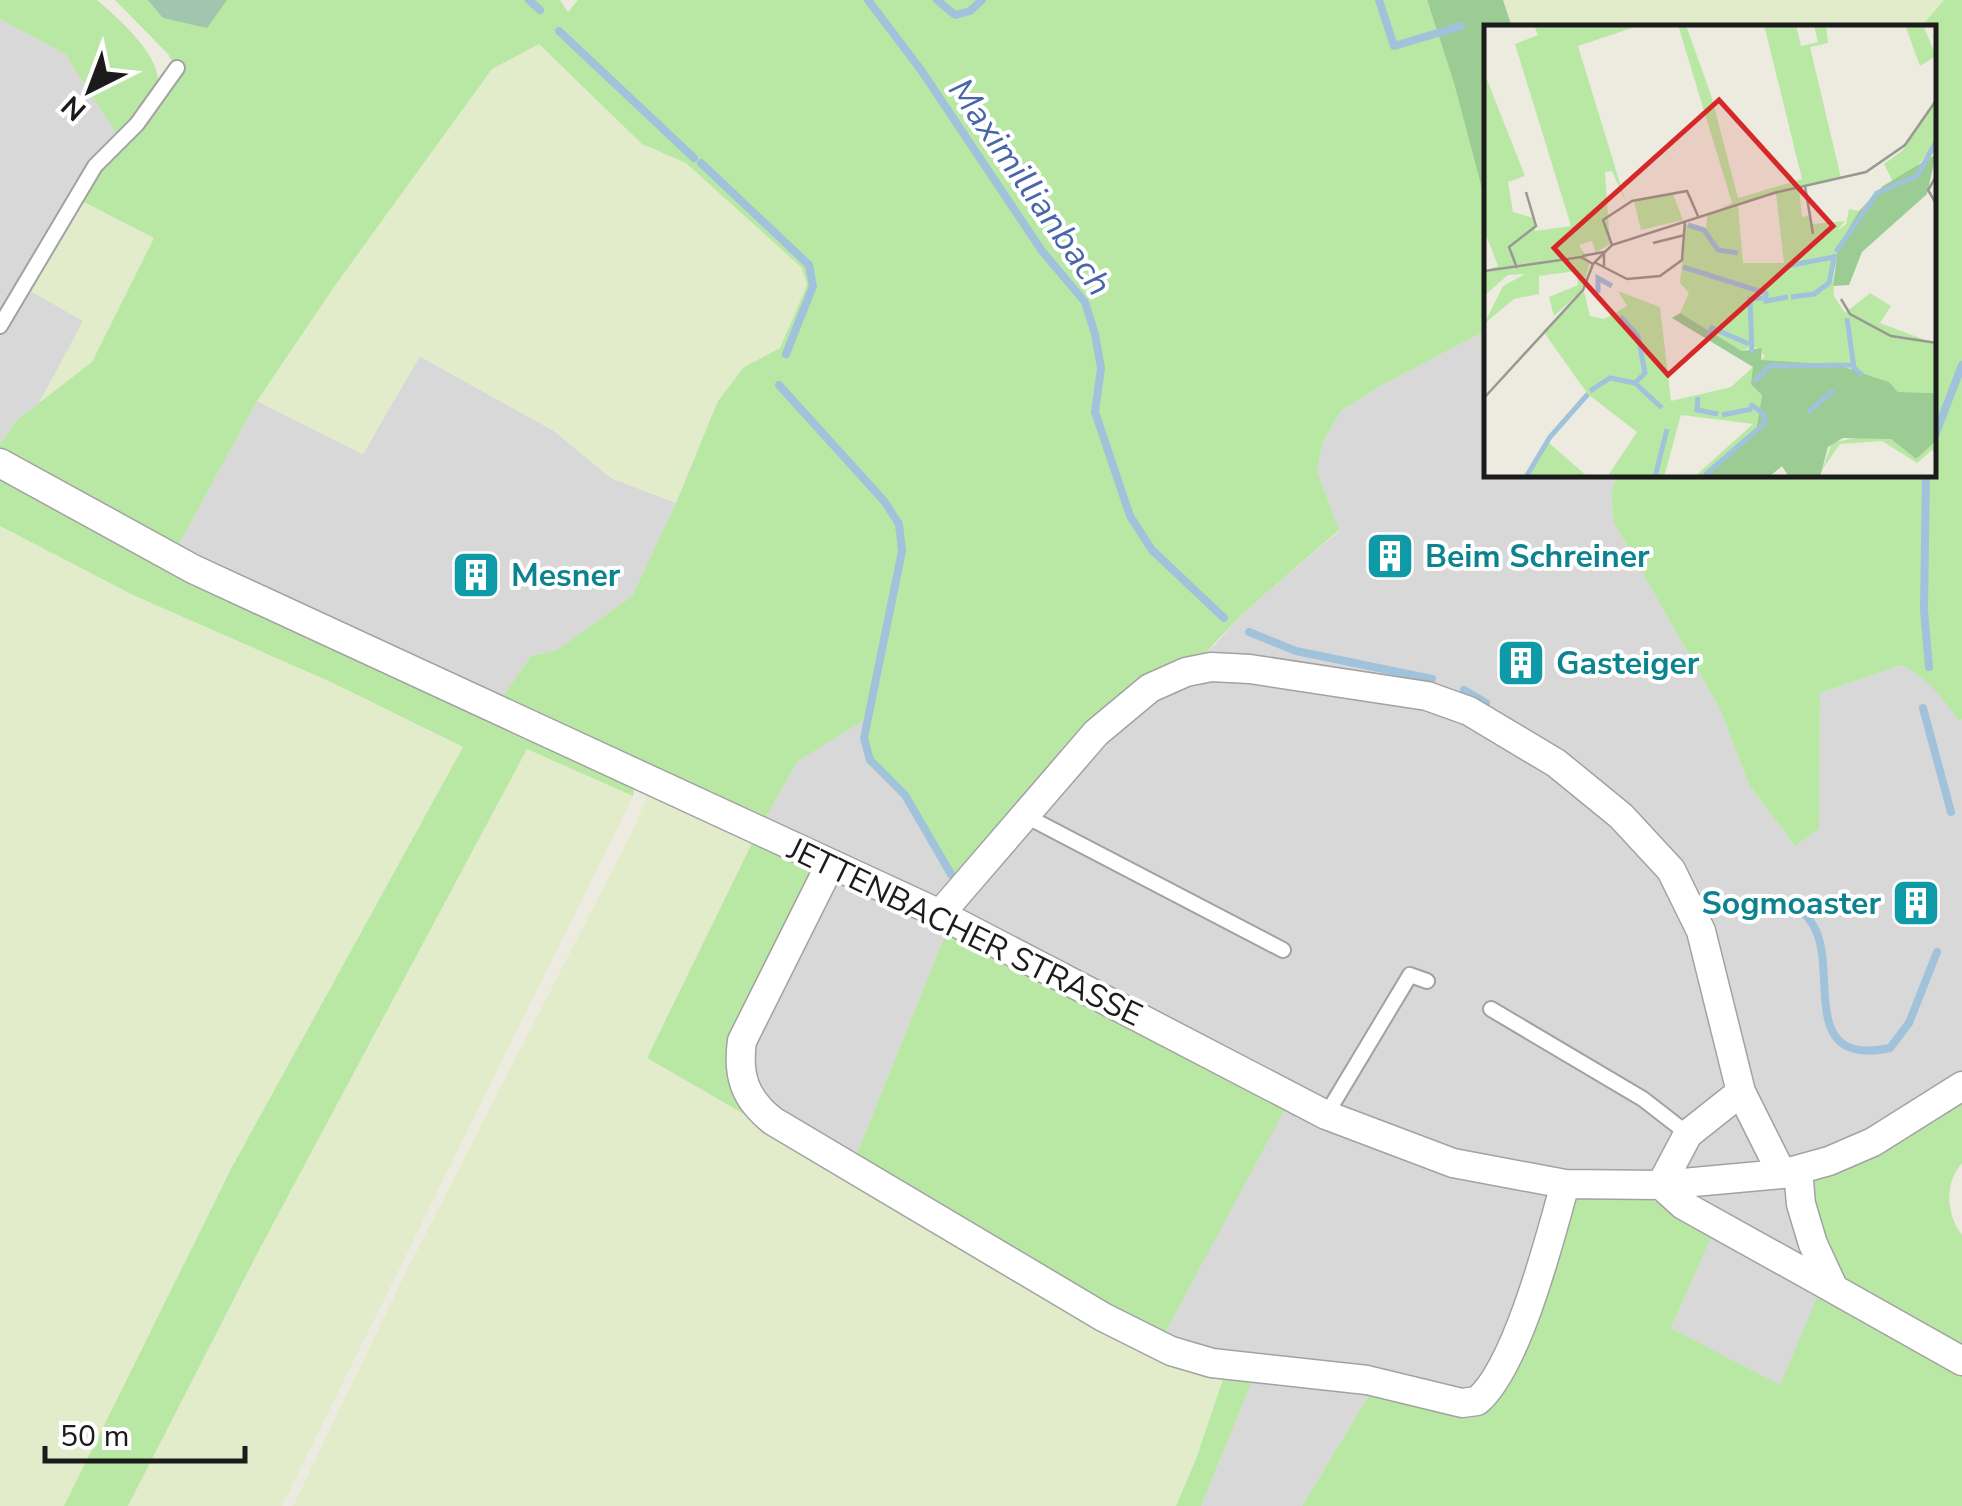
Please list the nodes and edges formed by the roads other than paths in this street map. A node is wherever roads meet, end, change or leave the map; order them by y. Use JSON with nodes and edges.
{"nodes":[{"id":1,"x":177,"y":68,"type":"dead end"},
{"id":2,"x":0,"y":326,"type":"edge"},
{"id":3,"x":0,"y":463,"type":"edge"},
{"id":4,"x":1024,"y":814,"type":"junction"},
{"id":5,"x":830,"y":865,"type":"junction"},
{"id":6,"x":940,"y":914,"type":"junction"},
{"id":7,"x":1283,"y":950,"type":"dead end"},
{"id":8,"x":1427,"y":981,"type":"dead end"},
{"id":9,"x":1492,"y":1009,"type":"dead end"},
{"id":10,"x":1962,"y":1086,"type":"edge"},
{"id":11,"x":1741,"y":1092,"type":"junction"},
{"id":12,"x":1326,"y":1115,"type":"junction"},
{"id":13,"x":1688,"y":1134,"type":"junction"},
{"id":14,"x":1790,"y":1172,"type":"junction"},
{"id":15,"x":1565,"y":1184,"type":"junction"},
{"id":16,"x":1661,"y":1185,"type":"junction"},
{"id":17,"x":1834,"y":1289,"type":"junction"},
{"id":18,"x":1962,"y":1361,"type":"edge"}],
"edges":[{"from":1,"to":2,"type":"lane"},
{"from":3,"to":5,"type":"street","name":"JETTENBACHER STRASSE"},
{"from":4,"to":6,"type":"street"},
{"from":4,"to":7,"type":"lane"},
{"from":4,"to":11,"type":"street"},
{"from":5,"to":6,"type":"street","name":"JETTENBACHER STRASSE"},
{"from":5,"to":15,"type":"street"},
{"from":6,"to":12,"type":"street","name":"JETTENBACHER STRASSE"},
{"from":8,"to":12,"type":"lane"},
{"from":9,"to":13,"type":"lane"},
{"from":10,"to":14,"type":"street","name":"JETTENBACHER STRASSE"},
{"from":11,"to":13,"type":"street"},
{"from":11,"to":14,"type":"street"},
{"from":12,"to":15,"type":"street","name":"JETTENBACHER STRASSE"},
{"from":13,"to":16,"type":"street"},
{"from":14,"to":16,"type":"street","name":"JETTENBACHER STRASSE"},
{"from":14,"to":17,"type":"street"},
{"from":15,"to":16,"type":"street","name":"JETTENBACHER STRASSE"},
{"from":16,"to":17,"type":"street"},
{"from":17,"to":18,"type":"street"}]}
